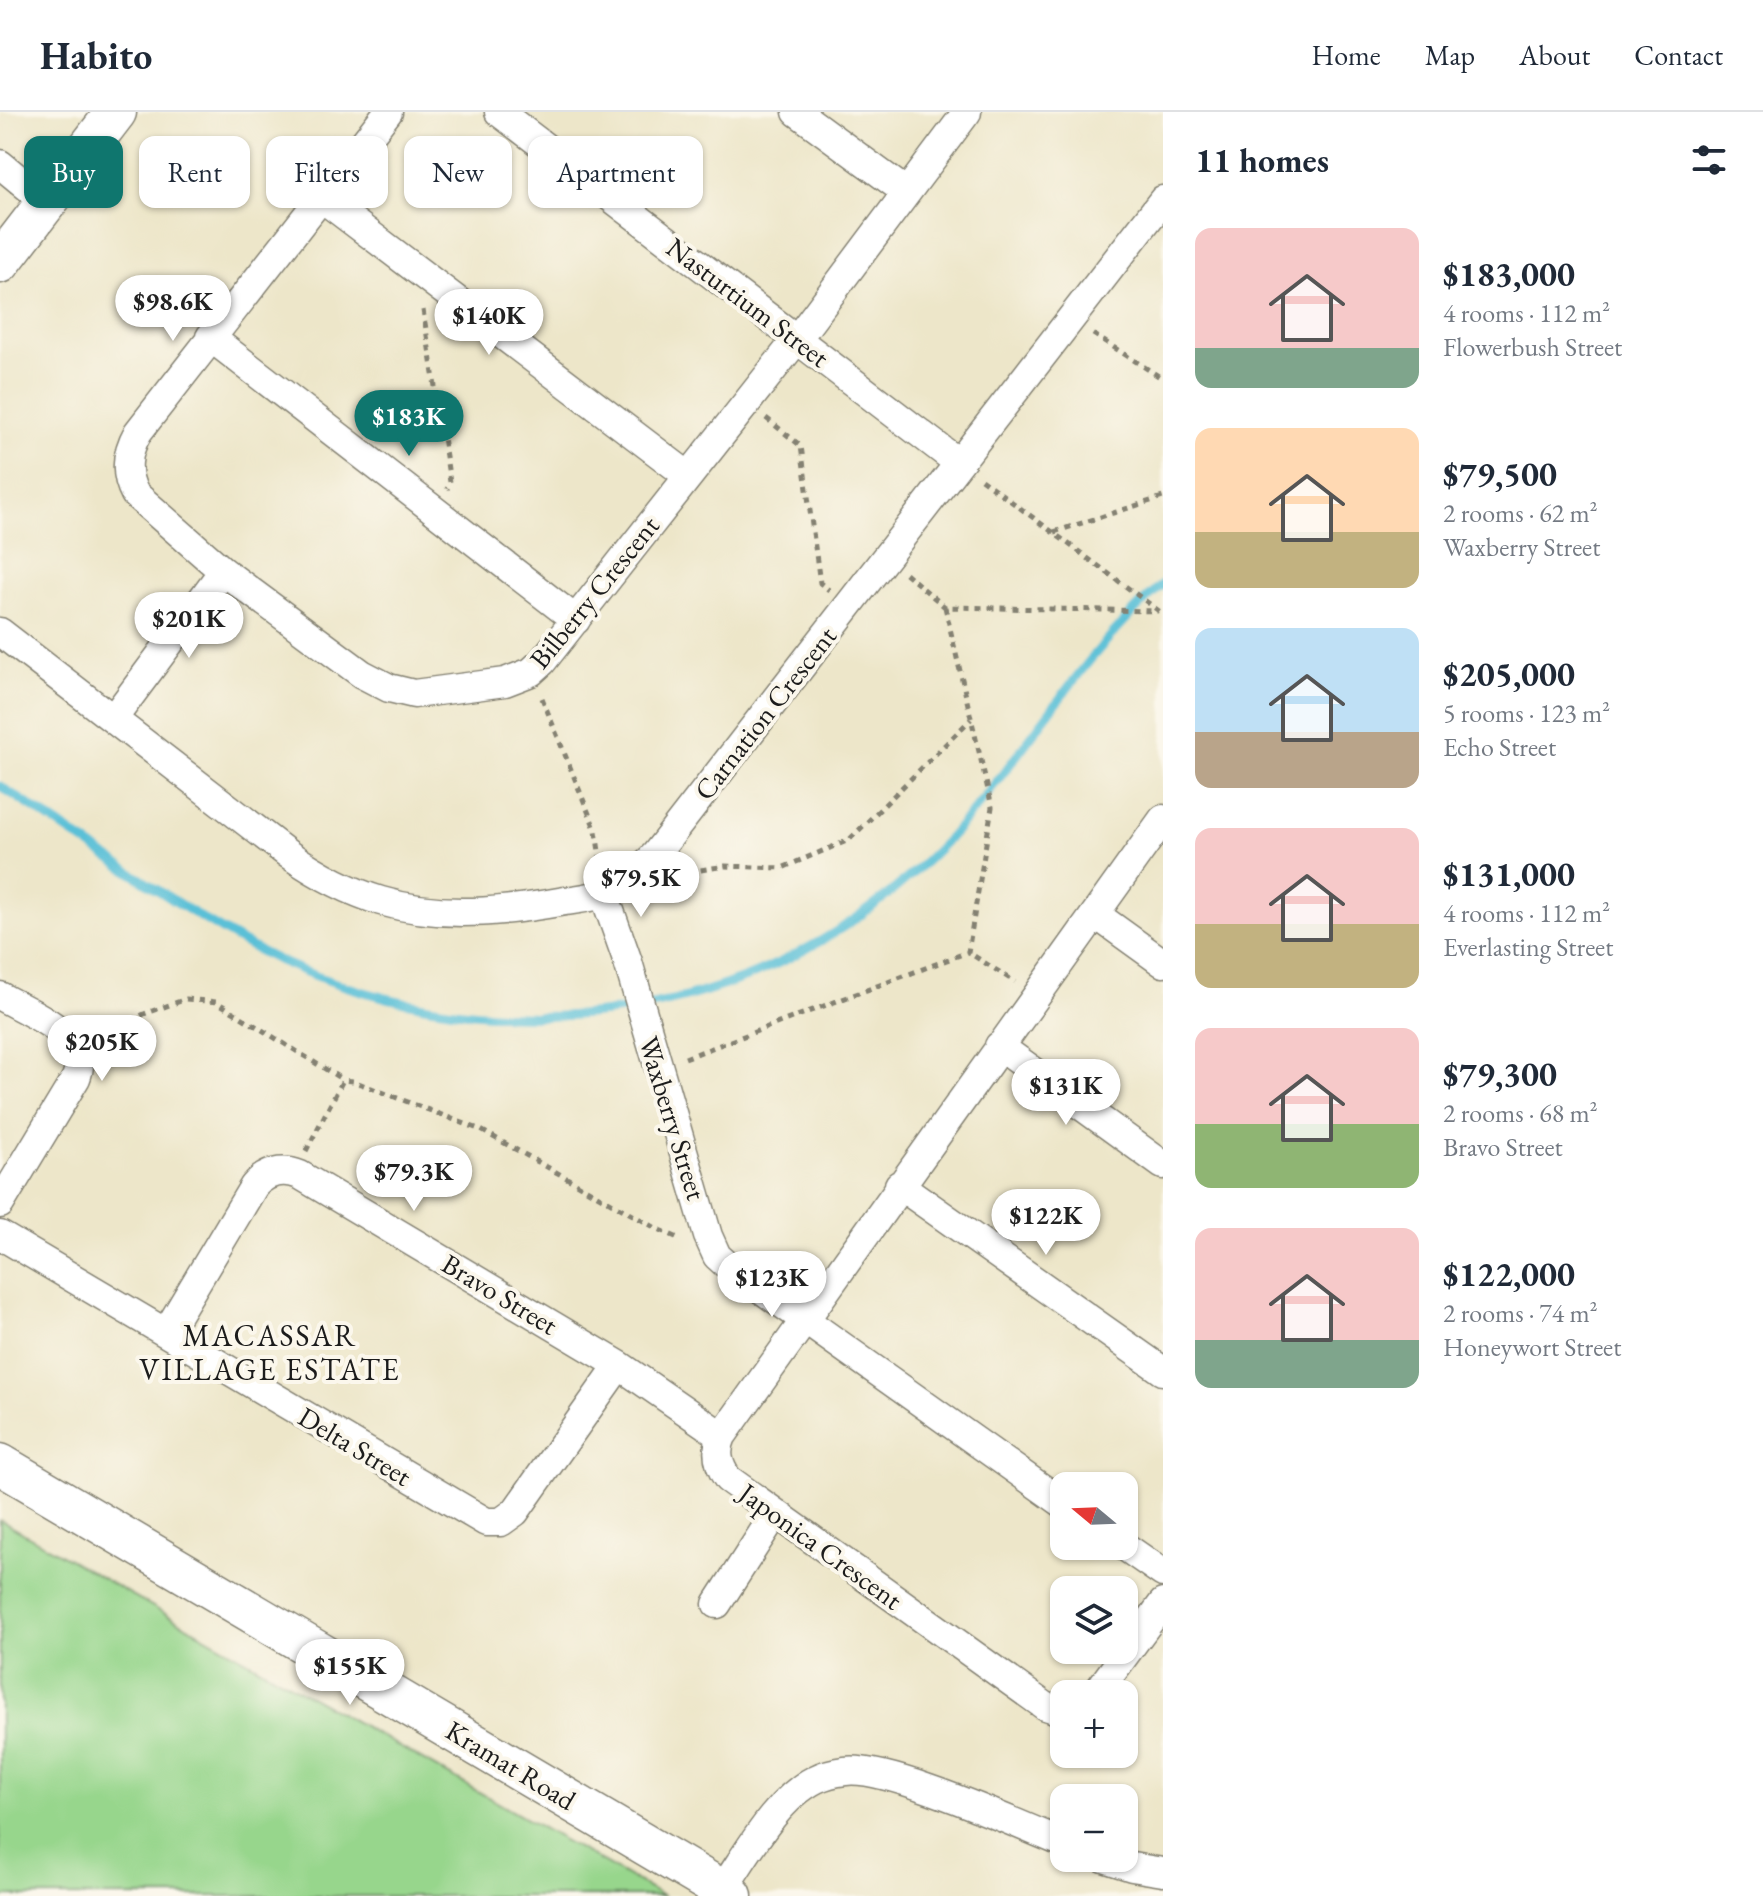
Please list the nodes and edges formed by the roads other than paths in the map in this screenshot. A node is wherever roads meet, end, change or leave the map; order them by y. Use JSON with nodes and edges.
{"nodes":[{"id":1,"x":116,"y":112,"type":"edge"},
{"id":2,"x":388,"y":112,"type":"edge"},
{"id":3,"x":499,"y":112,"type":"edge"},
{"id":4,"x":797,"y":112,"type":"edge"},
{"id":5,"x":967,"y":112,"type":"edge"},
{"id":6,"x":97,"y":136,"type":"edge"},
{"id":7,"x":370,"y":136,"type":"edge"},
{"id":8,"x":0,"y":164,"type":"edge"},
{"id":9,"x":24,"y":184,"type":"edge"},
{"id":10,"x":906,"y":192,"type":"junction"},
{"id":11,"x":1163,"y":200,"type":"edge"},
{"id":12,"x":40,"y":208,"type":"edge"},
{"id":13,"x":314,"y":208,"type":"edge"},
{"id":14,"x":335,"y":208,"type":"edge"},
{"id":15,"x":0,"y":263,"type":"edge"},
{"id":16,"x":210,"y":337,"type":"junction"},
{"id":17,"x":797,"y":339,"type":"junction"},
{"id":18,"x":959,"y":463,"type":"junction"},
{"id":19,"x":687,"y":475,"type":"junction"},
{"id":20,"x":223,"y":571,"type":"junction"},
{"id":21,"x":576,"y":620,"type":"junction"},
{"id":22,"x":0,"y":632,"type":"edge"},
{"id":23,"x":113,"y":719,"type":"junction"},
{"id":24,"x":1163,"y":819,"type":"edge"},
{"id":25,"x":616,"y":888,"type":"junction"},
{"id":26,"x":1095,"y":914,"type":"junction"},
{"id":27,"x":1163,"y":963,"type":"edge"},
{"id":28,"x":0,"y":996,"type":"edge"},
{"id":29,"x":999,"y":1046,"type":"junction"},
{"id":30,"x":1163,"y":1165,"type":"edge"},
{"id":31,"x":899,"y":1185,"type":"junction"},
{"id":32,"x":0,"y":1204,"type":"edge"},
{"id":33,"x":0,"y":1235,"type":"edge"},
{"id":34,"x":803,"y":1321,"type":"junction"},
{"id":35,"x":166,"y":1333,"type":"junction"},
{"id":36,"x":619,"y":1365,"type":"junction"},
{"id":37,"x":1163,"y":1371,"type":"edge"},
{"id":38,"x":722,"y":1436,"type":"junction"},
{"id":39,"x":0,"y":1464,"type":"edge"},
{"id":40,"x":1050,"y":1494,"type":"edge"},
{"id":41,"x":775,"y":1514,"type":"junction"},
{"id":42,"x":1138,"y":1556,"type":"edge"},
{"id":43,"x":1163,"y":1573,"type":"edge"},
{"id":44,"x":1163,"y":1603,"type":"edge"},
{"id":45,"x":717,"y":1604,"type":"dead end"},
{"id":46,"x":1106,"y":1680,"type":"edge"},
{"id":47,"x":1050,"y":1708,"type":"edge"},
{"id":48,"x":1050,"y":1838,"type":"edge"},
{"id":49,"x":1138,"y":1868,"type":"edge"},
{"id":50,"x":1163,"y":1872,"type":"edge"},
{"id":51,"x":727,"y":1893,"type":"edge"}],
"edges":[{"from":1,"to":6,"type":"street"},
{"from":2,"to":7,"type":"street","name":"Bilberry Crescent"},
{"from":3,"to":17,"type":"street","name":"Nasturtium Street"},
{"from":4,"to":10,"type":"street"},
{"from":5,"to":10,"type":"street","name":"Bilberry Crescent"},
{"from":8,"to":9,"type":"street"},
{"from":10,"to":17,"type":"street","name":"Bilberry Crescent"},
{"from":11,"to":18,"type":"street","name":"Carnation Crescent"},
{"from":12,"to":15,"type":"street"},
{"from":13,"to":16,"type":"street","name":"Bilberry Crescent"},
{"from":14,"to":19,"type":"street"},
{"from":16,"to":20,"type":"street","name":"Bilberry Crescent"},
{"from":16,"to":21,"type":"street"},
{"from":17,"to":18,"type":"street","name":"Nasturtium Street"},
{"from":17,"to":19,"type":"street","name":"Bilberry Crescent"},
{"from":18,"to":25,"type":"street","name":"Carnation Crescent"},
{"from":19,"to":21,"type":"street","name":"Bilberry Crescent"},
{"from":20,"to":21,"type":"street","name":"Bilberry Crescent"},
{"from":20,"to":23,"type":"street"},
{"from":22,"to":23,"type":"street"},
{"from":23,"to":25,"type":"street"},
{"from":24,"to":26,"type":"street"},
{"from":25,"to":34,"type":"street","name":"Waxberry Street"},
{"from":26,"to":27,"type":"street"},
{"from":26,"to":29,"type":"street"},
{"from":28,"to":32,"type":"street"},
{"from":29,"to":30,"type":"street"},
{"from":29,"to":31,"type":"street"},
{"from":31,"to":34,"type":"street"},
{"from":31,"to":37,"type":"street"},
{"from":33,"to":35,"type":"street","name":"Delta Street"},
{"from":34,"to":38,"type":"street"},
{"from":34,"to":40,"type":"street"},
{"from":35,"to":36,"type":"street","name":"Delta Street"},
{"from":35,"to":36,"type":"street","name":"Bravo Street"},
{"from":36,"to":38,"type":"street","name":"Bravo Street"},
{"from":38,"to":41,"type":"street","name":"Japonica Crescent"},
{"from":39,"to":51,"type":"street","name":"Kramat Road"},
{"from":41,"to":45,"type":"street"},
{"from":41,"to":47,"type":"street","name":"Japonica Crescent"},
{"from":42,"to":43,"type":"street"},
{"from":44,"to":46,"type":"street"},
{"from":48,"to":51,"type":"street"},
{"from":49,"to":50,"type":"street"}]}
